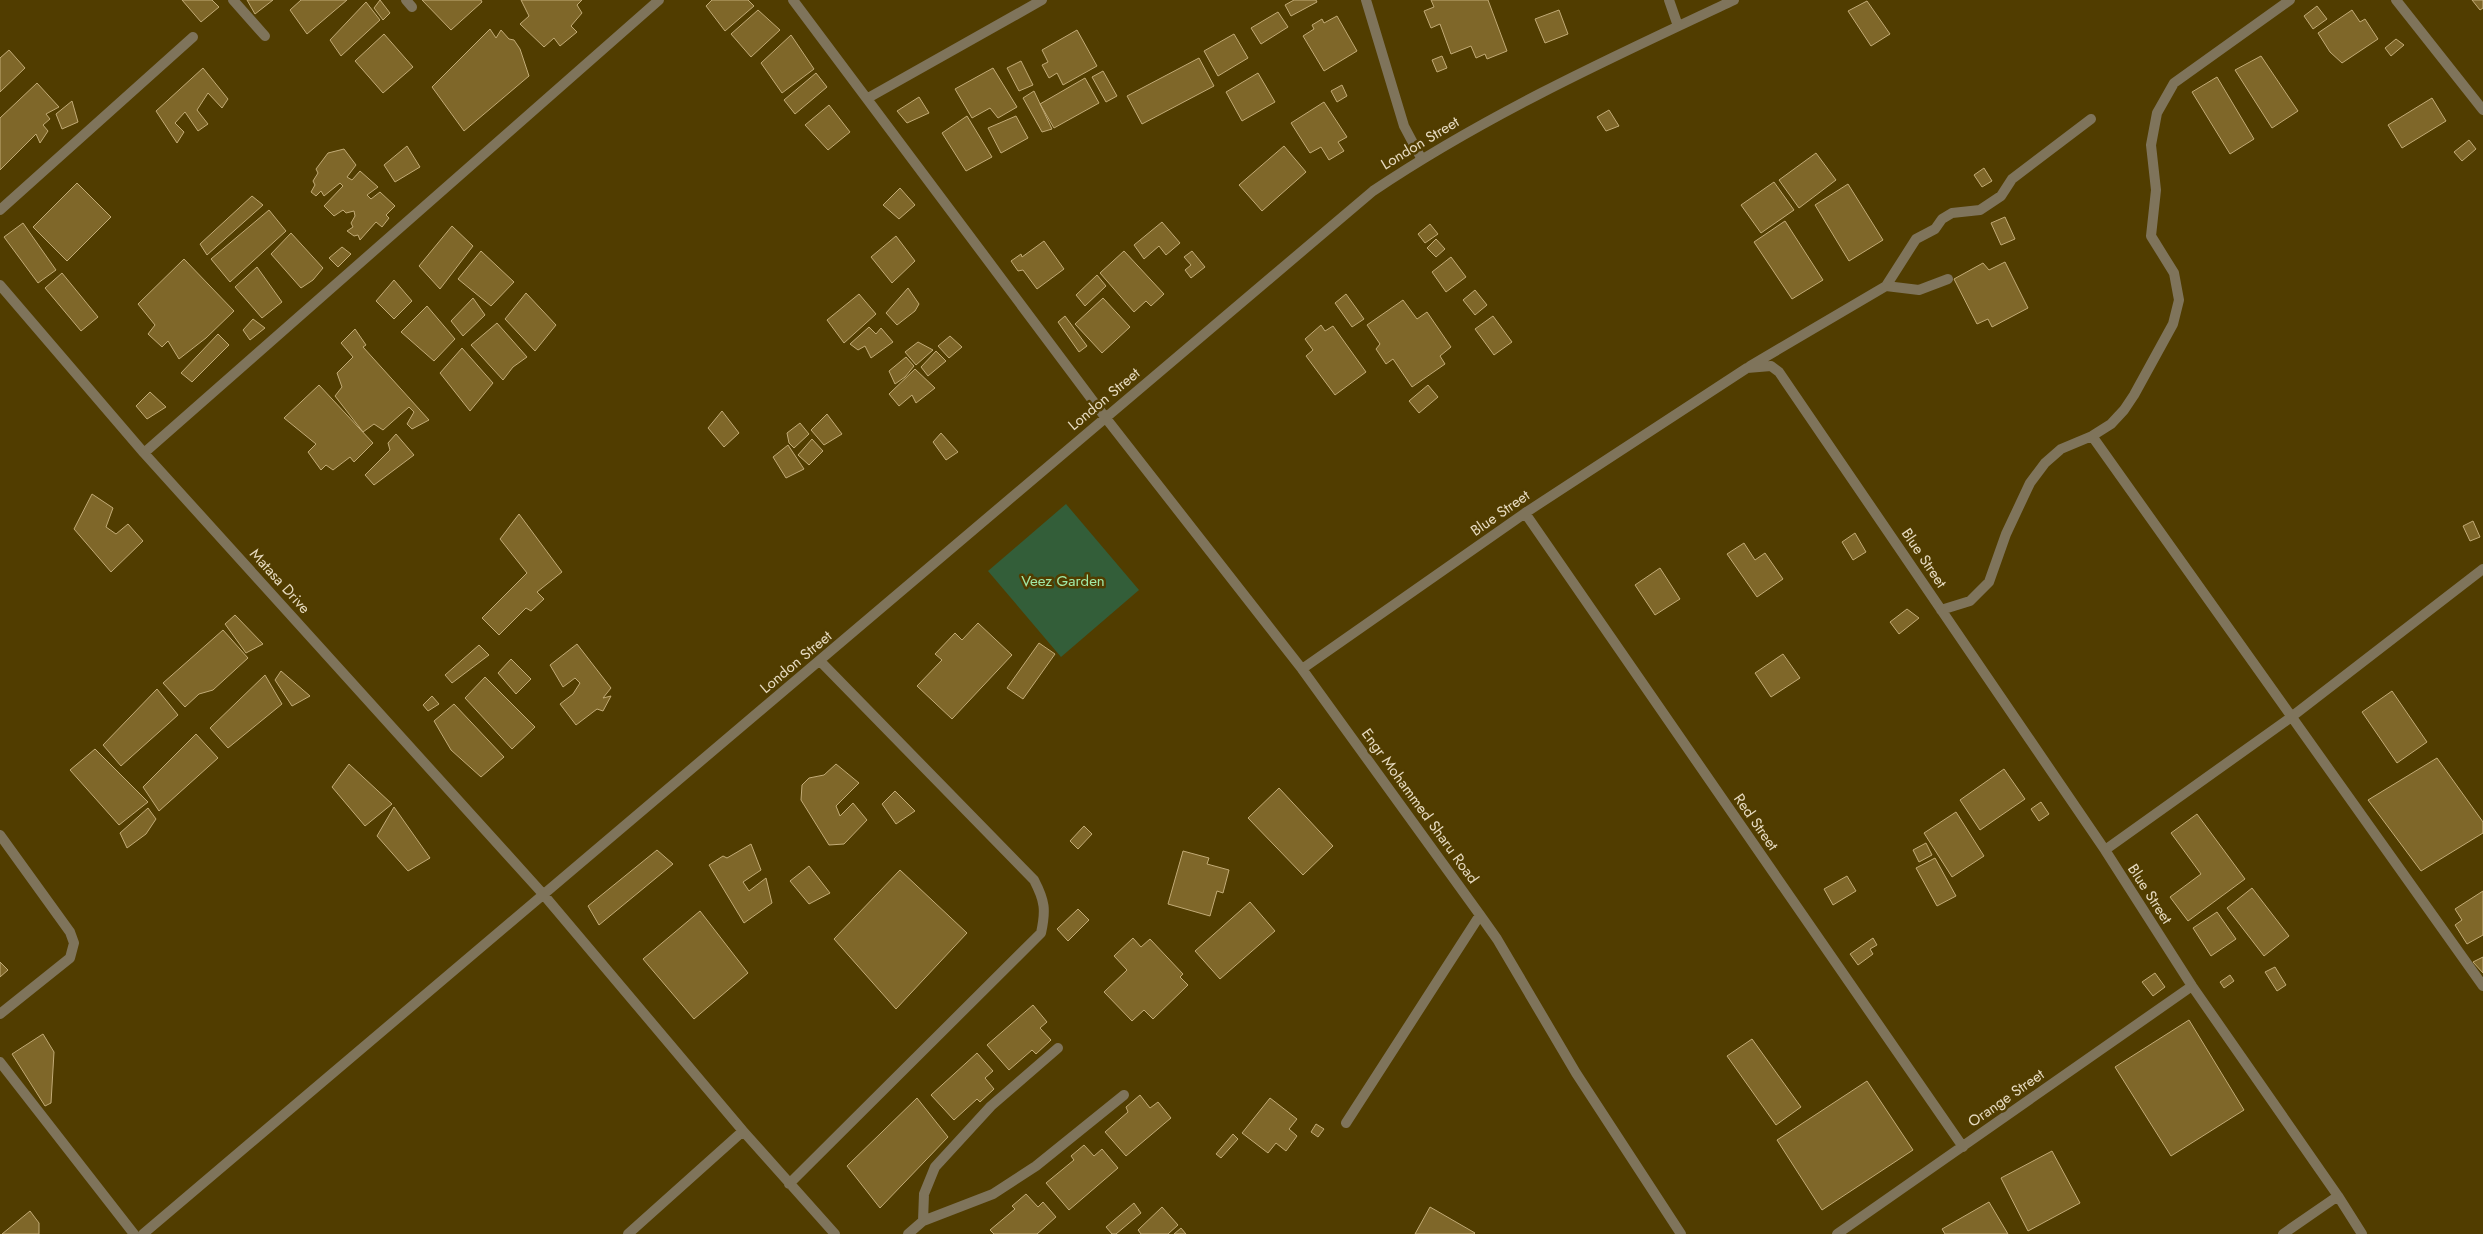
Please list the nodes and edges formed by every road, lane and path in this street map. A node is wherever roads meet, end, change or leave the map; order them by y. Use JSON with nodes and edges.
{"nodes":[{"id":1,"x":233,"y":0,"type":"edge"},
{"id":2,"x":659,"y":0,"type":"edge"},
{"id":3,"x":793,"y":0,"type":"edge"},
{"id":4,"x":1042,"y":0,"type":"edge"},
{"id":5,"x":1366,"y":0,"type":"edge"},
{"id":6,"x":1669,"y":0,"type":"edge"},
{"id":7,"x":1734,"y":0,"type":"edge"},
{"id":8,"x":2290,"y":0,"type":"edge"},
{"id":9,"x":2399,"y":1,"type":"edge"},
{"id":10,"x":1678,"y":26,"type":"junction"},
{"id":11,"x":265,"y":36,"type":"dead end"},
{"id":12,"x":193,"y":37,"type":"dead end"},
{"id":13,"x":868,"y":98,"type":"junction"},
{"id":14,"x":2483,"y":110,"type":"edge"},
{"id":15,"x":2091,"y":119,"type":"dead end"},
{"id":16,"x":1422,"y":158,"type":"junction"},
{"id":17,"x":0,"y":210,"type":"edge"},
{"id":18,"x":1948,"y":279,"type":"dead end"},
{"id":19,"x":0,"y":285,"type":"edge"},
{"id":20,"x":1886,"y":286,"type":"junction"},
{"id":21,"x":1747,"y":368,"type":"junction"},
{"id":22,"x":1105,"y":417,"type":"junction"},
{"id":23,"x":2092,"y":436,"type":"junction"},
{"id":24,"x":144,"y":453,"type":"junction"},
{"id":25,"x":1525,"y":514,"type":"junction"},
{"id":26,"x":2483,"y":569,"type":"edge"},
{"id":27,"x":1941,"y":610,"type":"junction"},
{"id":28,"x":820,"y":661,"type":"junction"},
{"id":29,"x":1302,"y":669,"type":"junction"},
{"id":30,"x":2290,"y":718,"type":"junction"},
{"id":31,"x":0,"y":835,"type":"edge"},
{"id":32,"x":2105,"y":850,"type":"junction"},
{"id":33,"x":543,"y":894,"type":"junction"},
{"id":34,"x":1480,"y":915,"type":"junction"},
{"id":35,"x":2192,"y":986,"type":"junction"},
{"id":36,"x":2483,"y":986,"type":"edge"},
{"id":37,"x":0,"y":1014,"type":"edge"},
{"id":38,"x":1058,"y":1048,"type":"dead end"},
{"id":39,"x":0,"y":1062,"type":"edge"},
{"id":40,"x":1124,"y":1095,"type":"dead end"},
{"id":41,"x":1346,"y":1123,"type":"dead end"},
{"id":42,"x":743,"y":1131,"type":"junction"},
{"id":43,"x":1963,"y":1147,"type":"junction"},
{"id":44,"x":789,"y":1184,"type":"junction"},
{"id":45,"x":2338,"y":1196,"type":"junction"},
{"id":46,"x":923,"y":1221,"type":"junction"},
{"id":47,"x":134,"y":1234,"type":"edge"},
{"id":48,"x":143,"y":1234,"type":"edge"},
{"id":49,"x":628,"y":1234,"type":"edge"},
{"id":50,"x":834,"y":1234,"type":"edge"},
{"id":51,"x":908,"y":1234,"type":"edge"},
{"id":52,"x":1681,"y":1234,"type":"edge"},
{"id":53,"x":1837,"y":1234,"type":"edge"},
{"id":54,"x":2283,"y":1234,"type":"edge"},
{"id":55,"x":2362,"y":1234,"type":"edge"}],
"edges":[{"from":1,"to":11,"type":"street"},
{"from":2,"to":24,"type":"street"},
{"from":3,"to":13,"type":"street","name":"Engr Mohammed Sharu Road"},
{"from":4,"to":13,"type":"street"},
{"from":5,"to":16,"type":"street"},
{"from":6,"to":10,"type":"street"},
{"from":7,"to":10,"type":"street","name":"London Street"},
{"from":8,"to":23,"type":"street"},
{"from":9,"to":14,"type":"street"},
{"from":10,"to":16,"type":"street","name":"London Street"},
{"from":12,"to":17,"type":"street"},
{"from":13,"to":22,"type":"street","name":"Engr Mohammed Sharu Road"},
{"from":15,"to":20,"type":"street"},
{"from":16,"to":22,"type":"street","name":"London Street"},
{"from":18,"to":20,"type":"street"},
{"from":19,"to":24,"type":"street","name":"Matasa Drive"},
{"from":20,"to":21,"type":"street"},
{"from":21,"to":25,"type":"street","name":"Blue Street"},
{"from":21,"to":27,"type":"street","name":"Blue Street"},
{"from":22,"to":28,"type":"street","name":"London Street"},
{"from":22,"to":29,"type":"street","name":"Engr Mohammed Sharu Road"},
{"from":23,"to":27,"type":"street"},
{"from":23,"to":30,"type":"street"},
{"from":24,"to":33,"type":"street","name":"Matasa Drive"},
{"from":25,"to":29,"type":"street","name":"Blue Street"},
{"from":25,"to":43,"type":"street","name":"Red Street"},
{"from":26,"to":30,"type":"street"},
{"from":27,"to":32,"type":"street","name":"Blue Street"},
{"from":28,"to":33,"type":"street","name":"London Street"},
{"from":28,"to":44,"type":"street"},
{"from":29,"to":34,"type":"street","name":"Engr Mohammed Sharu Road"},
{"from":30,"to":32,"type":"street"},
{"from":30,"to":36,"type":"street"},
{"from":31,"to":37,"type":"street"},
{"from":32,"to":35,"type":"street","name":"Blue Street"},
{"from":33,"to":42,"type":"street","name":"Matasa Drive"},
{"from":33,"to":48,"type":"street","name":"London Street"},
{"from":34,"to":41,"type":"street"},
{"from":34,"to":52,"type":"street","name":"Engr Mohammed Sharu Road"},
{"from":35,"to":43,"type":"street","name":"Orange Street"},
{"from":35,"to":45,"type":"street","name":"Blue Street"},
{"from":38,"to":46,"type":"street"},
{"from":39,"to":47,"type":"street"},
{"from":40,"to":46,"type":"street"},
{"from":42,"to":44,"type":"street","name":"Matasa Drive"},
{"from":42,"to":49,"type":"street"},
{"from":43,"to":53,"type":"street","name":"Orange Street"},
{"from":44,"to":50,"type":"street","name":"Matasa Drive"},
{"from":45,"to":54,"type":"street"},
{"from":45,"to":55,"type":"street","name":"Blue Street"},
{"from":46,"to":51,"type":"street"}]}
